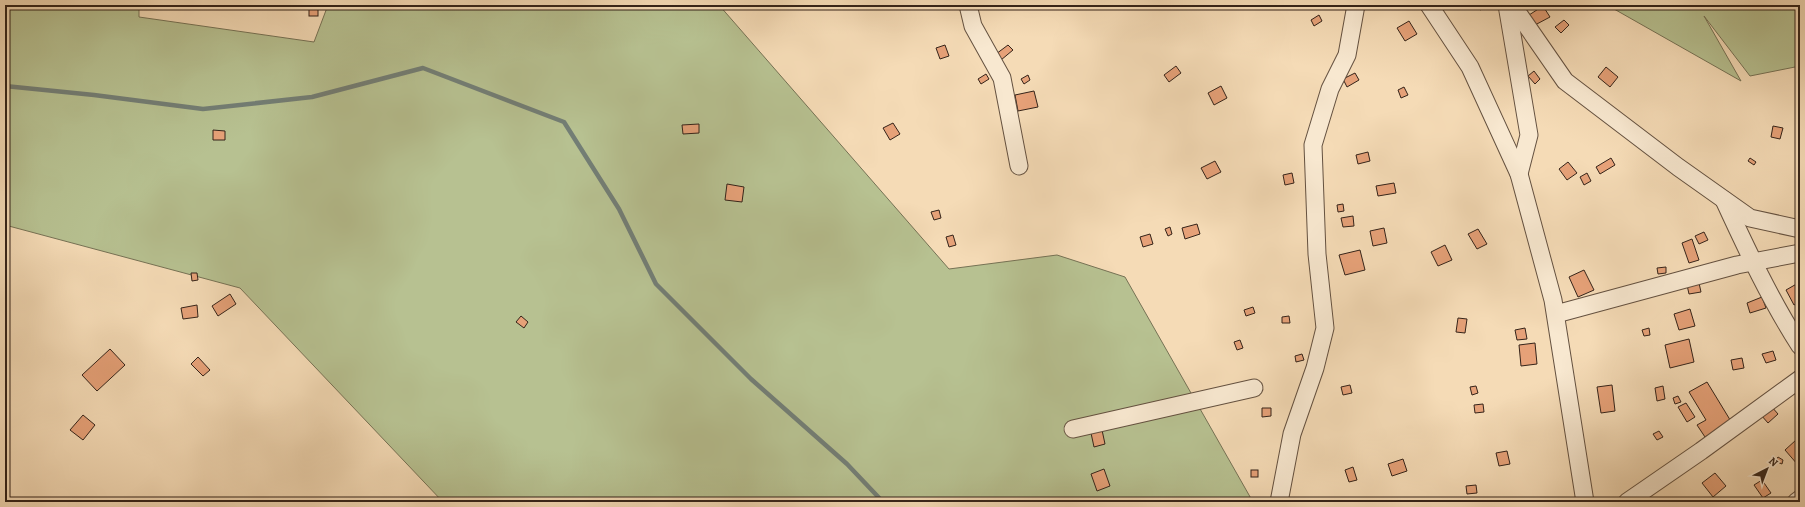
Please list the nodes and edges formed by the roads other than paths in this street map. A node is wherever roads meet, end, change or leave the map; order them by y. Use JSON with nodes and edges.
{"nodes":[{"id":1,"x":968,"y":5,"type":"edge"},
{"id":2,"x":1356,"y":5,"type":"edge"},
{"id":3,"x":1429,"y":5,"type":"edge"},
{"id":4,"x":1508,"y":5,"type":"edge"},
{"id":5,"x":1019,"y":166,"type":"dead end"},
{"id":6,"x":1519,"y":174,"type":"junction"},
{"id":7,"x":1724,"y":199,"type":"junction"},
{"id":8,"x":1800,"y":229,"type":"edge"},
{"id":9,"x":1800,"y":254,"type":"edge"},
{"id":10,"x":1752,"y":262,"type":"junction"},
{"id":11,"x":1556,"y":314,"type":"junction"},
{"id":12,"x":1800,"y":346,"type":"edge"},
{"id":13,"x":1800,"y":379,"type":"edge"},
{"id":14,"x":1254,"y":388,"type":"dead end"},
{"id":15,"x":1073,"y":429,"type":"dead end"},
{"id":16,"x":1800,"y":499,"type":"edge"},
{"id":17,"x":1279,"y":502,"type":"edge"},
{"id":18,"x":1585,"y":502,"type":"edge"},
{"id":19,"x":1627,"y":502,"type":"edge"},
{"id":20,"x":1796,"y":502,"type":"edge"}],
"edges":[{"from":1,"to":5,"type":"street"},
{"from":2,"to":17,"type":"street"},
{"from":3,"to":6,"type":"street"},
{"from":4,"to":6,"type":"street"},
{"from":4,"to":7,"type":"street"},
{"from":6,"to":11,"type":"street"},
{"from":7,"to":8,"type":"street"},
{"from":7,"to":10,"type":"street"},
{"from":9,"to":10,"type":"street"},
{"from":10,"to":11,"type":"street"},
{"from":10,"to":12,"type":"street"},
{"from":11,"to":18,"type":"street"},
{"from":13,"to":19,"type":"street"},
{"from":14,"to":15,"type":"street"},
{"from":16,"to":20,"type":"street"}]}
